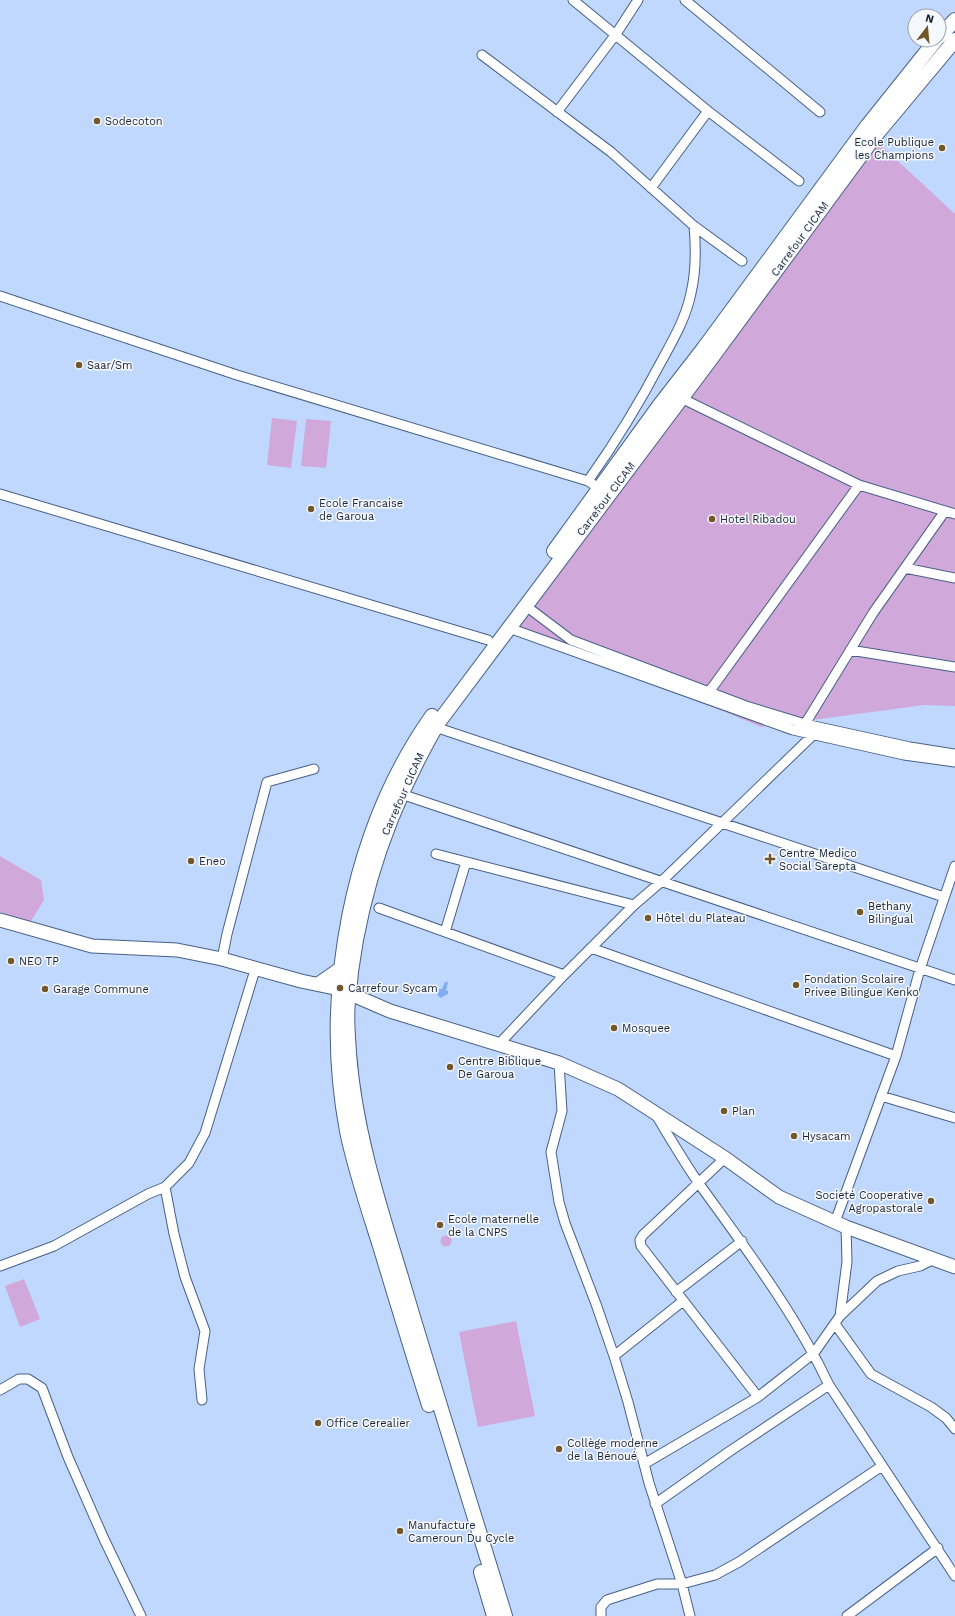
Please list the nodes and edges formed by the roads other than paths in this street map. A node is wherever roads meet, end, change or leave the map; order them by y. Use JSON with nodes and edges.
{"nodes":[{"id":1,"x":573,"y":0,"type":"edge"},
{"id":2,"x":638,"y":0,"type":"edge"},
{"id":3,"x":685,"y":0,"type":"edge"},
{"id":4,"x":955,"y":20,"type":"edge"},
{"id":5,"x":947,"y":28,"type":"edge"},
{"id":6,"x":616,"y":34,"type":"junction"},
{"id":7,"x":955,"y":40,"type":"edge"},
{"id":8,"x":930,"y":48,"type":"edge"},
{"id":9,"x":482,"y":55,"type":"dead end"},
{"id":10,"x":708,"y":111,"type":"junction"},
{"id":11,"x":556,"y":112,"type":"junction"},
{"id":12,"x":820,"y":112,"type":"dead end"},
{"id":13,"x":799,"y":181,"type":"dead end"},
{"id":14,"x":651,"y":188,"type":"junction"},
{"id":15,"x":694,"y":226,"type":"junction"},
{"id":16,"x":742,"y":261,"type":"dead end"},
{"id":17,"x":0,"y":296,"type":"edge"},
{"id":18,"x":681,"y":398,"type":"junction"},
{"id":19,"x":588,"y":481,"type":"junction"},
{"id":20,"x":859,"y":485,"type":"junction"},
{"id":21,"x":600,"y":490,"type":"junction"},
{"id":22,"x":0,"y":494,"type":"edge"},
{"id":23,"x":945,"y":511,"type":"junction"},
{"id":24,"x":955,"y":514,"type":"edge"},
{"id":25,"x":905,"y":568,"type":"junction"},
{"id":26,"x":955,"y":578,"type":"edge"},
{"id":27,"x":526,"y":606,"type":"junction"},
{"id":28,"x":509,"y":628,"type":"junction"},
{"id":29,"x":488,"y":640,"type":"junction"},
{"id":30,"x":850,"y":650,"type":"junction"},
{"id":31,"x":955,"y":667,"type":"edge"},
{"id":32,"x":709,"y":692,"type":"junction"},
{"id":33,"x":805,"y":724,"type":"junction"},
{"id":34,"x":435,"y":727,"type":"junction"},
{"id":35,"x":813,"y":735,"type":"junction"},
{"id":36,"x":955,"y":754,"type":"edge"},
{"id":37,"x":955,"y":762,"type":"edge"},
{"id":38,"x":314,"y":769,"type":"dead end"},
{"id":39,"x":401,"y":794,"type":"junction"},
{"id":40,"x":721,"y":823,"type":"junction"},
{"id":41,"x":436,"y":854,"type":"dead end"},
{"id":42,"x":466,"y":862,"type":"junction"},
{"id":43,"x":955,"y":866,"type":"edge"},
{"id":44,"x":662,"y":882,"type":"junction"},
{"id":45,"x":944,"y":897,"type":"junction"},
{"id":46,"x":634,"y":905,"type":"junction"},
{"id":47,"x":379,"y":908,"type":"dead end"},
{"id":48,"x":0,"y":920,"type":"edge"},
{"id":49,"x":445,"y":932,"type":"junction"},
{"id":50,"x":591,"y":948,"type":"junction"},
{"id":51,"x":222,"y":960,"type":"junction"},
{"id":52,"x":342,"y":968,"type":"junction"},
{"id":53,"x":920,"y":968,"type":"junction"},
{"id":54,"x":255,"y":970,"type":"junction"},
{"id":55,"x":564,"y":975,"type":"junction"},
{"id":56,"x":955,"y":980,"type":"edge"},
{"id":57,"x":301,"y":981,"type":"junction"},
{"id":58,"x":319,"y":984,"type":"junction"},
{"id":59,"x":344,"y":996,"type":"junction"},
{"id":60,"x":499,"y":1044,"type":"junction"},
{"id":61,"x":896,"y":1056,"type":"junction"},
{"id":62,"x":559,"y":1063,"type":"junction"},
{"id":63,"x":881,"y":1096,"type":"junction"},
{"id":64,"x":653,"y":1110,"type":"junction"},
{"id":65,"x":955,"y":1118,"type":"edge"},
{"id":66,"x":725,"y":1158,"type":"junction"},
{"id":67,"x":699,"y":1184,"type":"junction"},
{"id":68,"x":165,"y":1187,"type":"junction"},
{"id":69,"x":840,"y":1225,"type":"junction"},
{"id":70,"x":742,"y":1241,"type":"junction"},
{"id":71,"x":934,"y":1259,"type":"junction"},
{"id":72,"x":0,"y":1266,"type":"edge"},
{"id":73,"x":955,"y":1267,"type":"edge"},
{"id":74,"x":676,"y":1292,"type":"junction"},
{"id":75,"x":683,"y":1301,"type":"junction"},
{"id":76,"x":838,"y":1320,"type":"junction"},
{"id":77,"x":814,"y":1353,"type":"junction"},
{"id":78,"x":614,"y":1356,"type":"junction"},
{"id":79,"x":829,"y":1385,"type":"junction"},
{"id":80,"x":0,"y":1390,"type":"edge"},
{"id":81,"x":758,"y":1397,"type":"junction"},
{"id":82,"x":202,"y":1400,"type":"dead end"},
{"id":83,"x":955,"y":1429,"type":"edge"},
{"id":84,"x":453,"y":1464,"type":"junction"},
{"id":85,"x":644,"y":1464,"type":"junction"},
{"id":86,"x":882,"y":1466,"type":"junction"},
{"id":87,"x":655,"y":1504,"type":"junction"},
{"id":88,"x":938,"y":1548,"type":"junction"},
{"id":89,"x":955,"y":1576,"type":"edge"},
{"id":90,"x":682,"y":1584,"type":"junction"},
{"id":91,"x":141,"y":1616,"type":"edge"},
{"id":92,"x":494,"y":1616,"type":"edge"},
{"id":93,"x":505,"y":1616,"type":"edge"},
{"id":94,"x":601,"y":1616,"type":"edge"},
{"id":95,"x":690,"y":1616,"type":"edge"},
{"id":96,"x":847,"y":1616,"type":"edge"}],
"edges":[{"from":1,"to":6,"type":"street"},
{"from":2,"to":6,"type":"street"},
{"from":3,"to":12,"type":"street"},
{"from":4,"to":5,"type":"main road"},
{"from":6,"to":10,"type":"street"},
{"from":6,"to":11,"type":"street"},
{"from":7,"to":18,"type":"main road","name":"Carrefour CICAM"},
{"from":8,"to":21,"type":"main road"},
{"from":9,"to":11,"type":"street"},
{"from":10,"to":13,"type":"street"},
{"from":10,"to":14,"type":"street"},
{"from":11,"to":14,"type":"street"},
{"from":14,"to":15,"type":"street"},
{"from":15,"to":16,"type":"street"},
{"from":15,"to":19,"type":"street"},
{"from":17,"to":19,"type":"street"},
{"from":18,"to":20,"type":"street"},
{"from":18,"to":27,"type":"main road","name":"Carrefour CICAM"},
{"from":19,"to":21,"type":"street"},
{"from":20,"to":23,"type":"street"},
{"from":20,"to":32,"type":"street"},
{"from":21,"to":29,"type":"main road"},
{"from":22,"to":29,"type":"street"},
{"from":23,"to":24,"type":"street"},
{"from":23,"to":25,"type":"street"},
{"from":25,"to":26,"type":"street"},
{"from":25,"to":30,"type":"street"},
{"from":27,"to":28,"type":"main road","name":"Carrefour CICAM"},
{"from":27,"to":32,"type":"street"},
{"from":28,"to":34,"type":"main road","name":"Carrefour CICAM"},
{"from":28,"to":35,"type":"street"},
{"from":29,"to":52,"type":"main road"},
{"from":30,"to":31,"type":"street"},
{"from":30,"to":33,"type":"street"},
{"from":32,"to":33,"type":"street"},
{"from":33,"to":36,"type":"street"},
{"from":34,"to":39,"type":"main road","name":"Carrefour CICAM"},
{"from":34,"to":40,"type":"street"},
{"from":35,"to":37,"type":"street"},
{"from":35,"to":40,"type":"street"},
{"from":38,"to":51,"type":"street"},
{"from":39,"to":44,"type":"street"},
{"from":39,"to":59,"type":"main road","name":"Carrefour CICAM"},
{"from":40,"to":44,"type":"street"},
{"from":40,"to":45,"type":"street"},
{"from":41,"to":42,"type":"street"},
{"from":42,"to":46,"type":"street"},
{"from":42,"to":49,"type":"street"},
{"from":43,"to":45,"type":"street"},
{"from":44,"to":46,"type":"street"},
{"from":44,"to":53,"type":"street"},
{"from":45,"to":53,"type":"street"},
{"from":46,"to":50,"type":"street"},
{"from":47,"to":49,"type":"street"},
{"from":48,"to":51,"type":"street"},
{"from":49,"to":55,"type":"street"},
{"from":50,"to":55,"type":"street"},
{"from":50,"to":61,"type":"street"},
{"from":51,"to":54,"type":"street"},
{"from":52,"to":58,"type":"main road"},
{"from":52,"to":59,"type":"main road"},
{"from":53,"to":56,"type":"street"},
{"from":53,"to":61,"type":"street"},
{"from":54,"to":57,"type":"street"},
{"from":54,"to":68,"type":"street"},
{"from":55,"to":60,"type":"street"},
{"from":57,"to":58,"type":"street"},
{"from":57,"to":59,"type":"street"},
{"from":58,"to":59,"type":"street"},
{"from":59,"to":60,"type":"street"},
{"from":59,"to":84,"type":"main road"},
{"from":60,"to":62,"type":"street"},
{"from":61,"to":63,"type":"street"},
{"from":62,"to":64,"type":"street"},
{"from":62,"to":78,"type":"street"},
{"from":63,"to":65,"type":"street"},
{"from":63,"to":69,"type":"street"},
{"from":64,"to":66,"type":"street"},
{"from":64,"to":67,"type":"street"},
{"from":66,"to":67,"type":"street"},
{"from":66,"to":69,"type":"street"},
{"from":67,"to":70,"type":"street"},
{"from":67,"to":74,"type":"street"},
{"from":68,"to":72,"type":"street"},
{"from":68,"to":82,"type":"street"},
{"from":69,"to":71,"type":"street"},
{"from":69,"to":76,"type":"street"},
{"from":70,"to":74,"type":"street"},
{"from":70,"to":77,"type":"street"},
{"from":71,"to":73,"type":"street"},
{"from":71,"to":76,"type":"street"},
{"from":74,"to":75,"type":"street"},
{"from":75,"to":78,"type":"street"},
{"from":75,"to":81,"type":"street"},
{"from":76,"to":77,"type":"street"},
{"from":76,"to":83,"type":"street"},
{"from":77,"to":79,"type":"street"},
{"from":77,"to":81,"type":"street"},
{"from":78,"to":85,"type":"street"},
{"from":79,"to":86,"type":"street"},
{"from":79,"to":87,"type":"street"},
{"from":80,"to":91,"type":"street"},
{"from":81,"to":85,"type":"street"},
{"from":84,"to":92,"type":"main road"},
{"from":84,"to":93,"type":"main road"},
{"from":85,"to":87,"type":"street"},
{"from":86,"to":88,"type":"street"},
{"from":86,"to":90,"type":"street"},
{"from":87,"to":90,"type":"street"},
{"from":88,"to":89,"type":"street"},
{"from":88,"to":96,"type":"street"},
{"from":90,"to":94,"type":"street"},
{"from":90,"to":95,"type":"street"}]}
